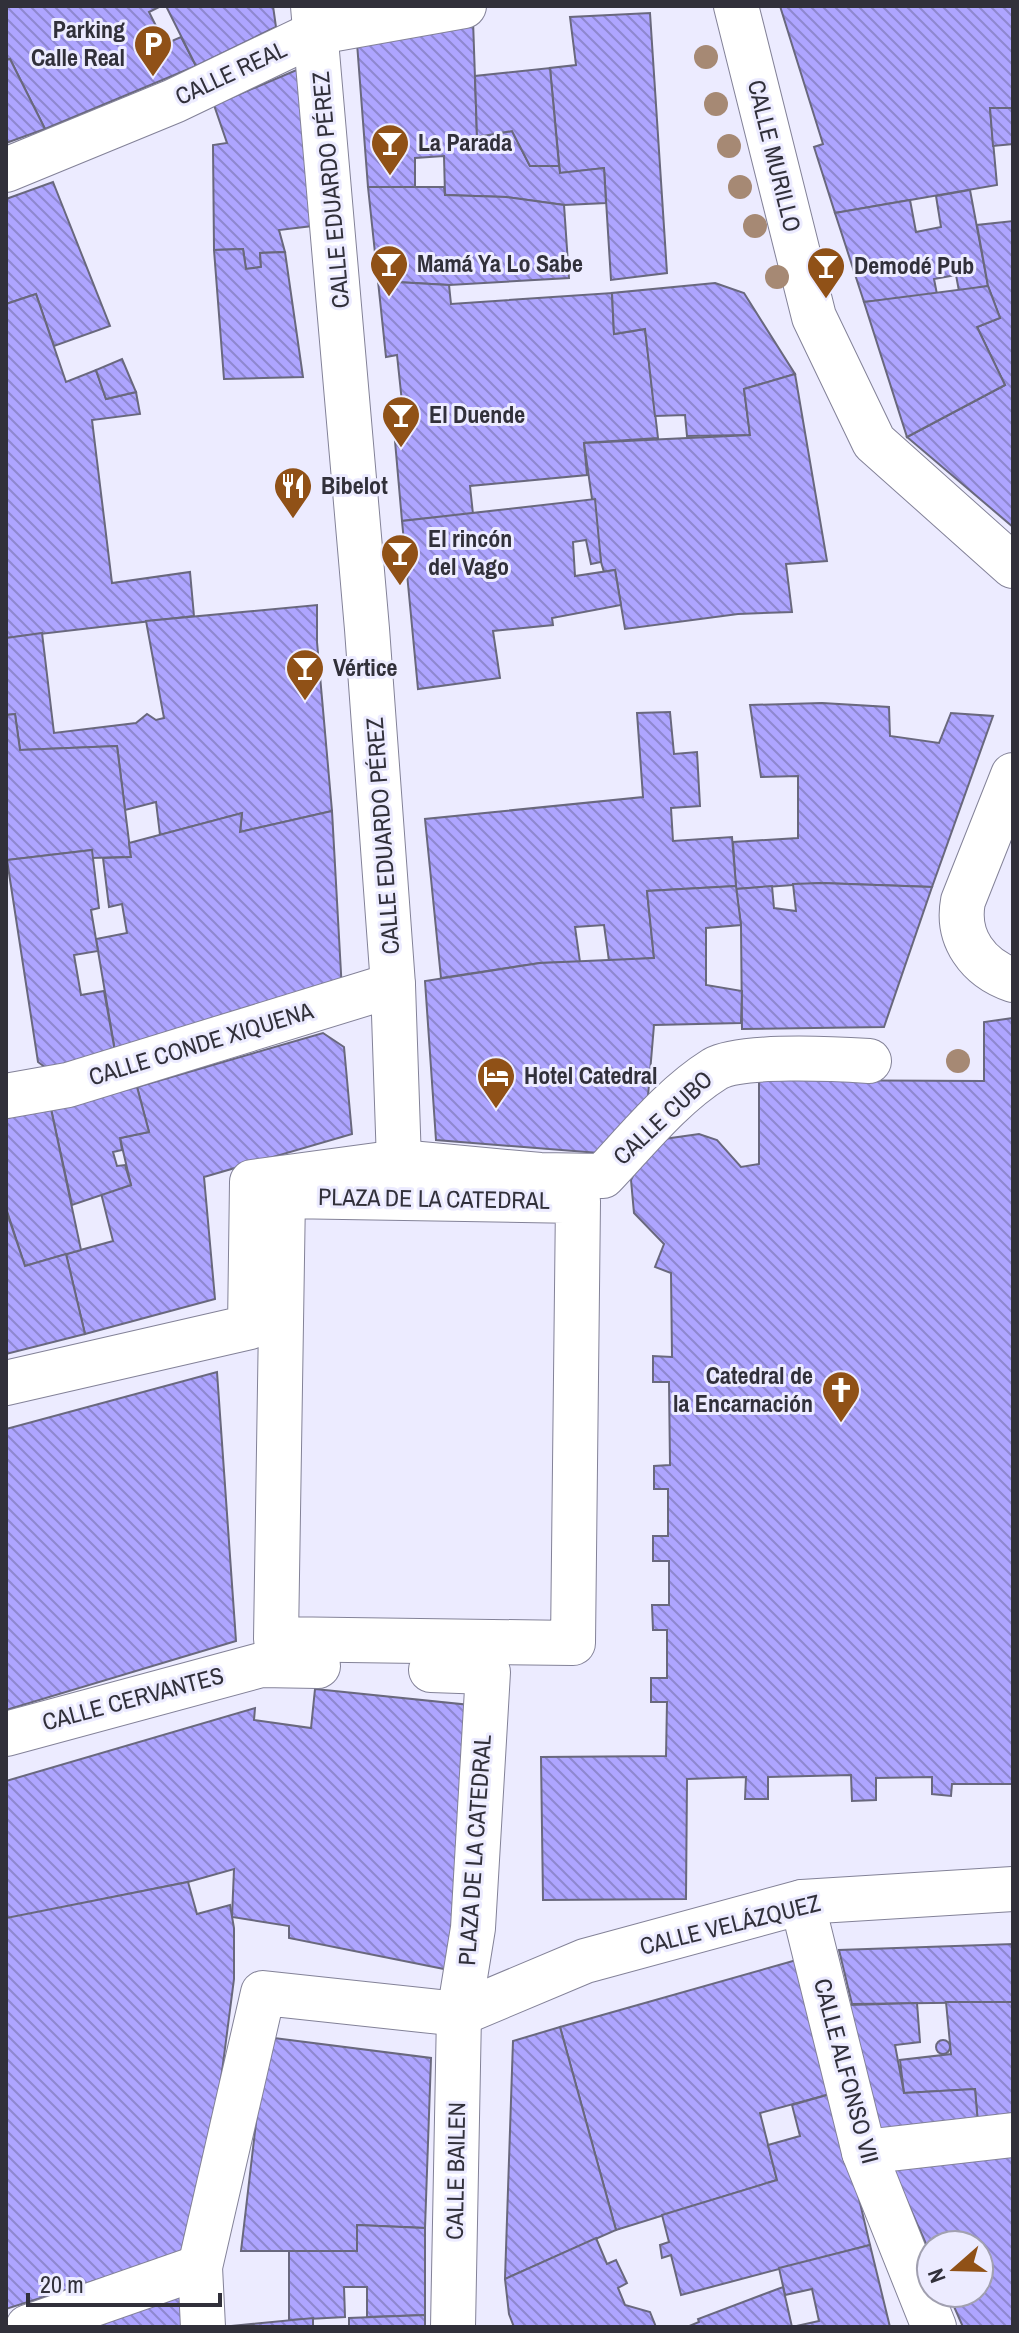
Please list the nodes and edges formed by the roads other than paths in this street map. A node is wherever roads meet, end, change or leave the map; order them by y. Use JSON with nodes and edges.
{"nodes":[{"id":1,"x":464,"y":6,"type":"edge"},
{"id":2,"x":736,"y":6,"type":"edge"},
{"id":3,"x":316,"y":19,"type":"edge"},
{"id":4,"x":6,"y":170,"type":"edge"},
{"id":5,"x":1013,"y":566,"type":"edge"},
{"id":6,"x":1013,"y":775,"type":"edge"},
{"id":7,"x":1013,"y":980,"type":"edge"},
{"id":8,"x":393,"y":985,"type":"junction"},
{"id":9,"x":869,"y":1061,"type":"dead end"},
{"id":10,"x":6,"y":1096,"type":"edge"},
{"id":11,"x":399,"y":1162,"type":"junction"},
{"id":12,"x":603,"y":1176,"type":"joint"},
{"id":13,"x":6,"y":1383,"type":"edge"},
{"id":14,"x":268,"y":1652,"type":"junction"},
{"id":15,"x":6,"y":1734,"type":"edge"},
{"id":16,"x":1013,"y":1889,"type":"edge"},
{"id":17,"x":802,"y":1902,"type":"junction"},
{"id":18,"x":459,"y":2014,"type":"junction"},
{"id":19,"x":1013,"y":2135,"type":"edge"},
{"id":20,"x":864,"y":2152,"type":"junction"},
{"id":21,"x":200,"y":2267,"type":"junction"},
{"id":22,"x":28,"y":2327,"type":"edge"},
{"id":23,"x":203,"y":2327,"type":"edge"},
{"id":24,"x":453,"y":2327,"type":"edge"},
{"id":25,"x":934,"y":2327,"type":"edge"}],
"edges":[{"from":1,"to":3,"type":"street","name":"CALLE REAL"},
{"from":2,"to":5,"type":"street","name":"CALLE MURILLO"},
{"from":3,"to":4,"type":"street","name":"CALLE REAL"},
{"from":3,"to":8,"type":"street","name":"CALLE EDUARDO PÉREZ"},
{"from":6,"to":7,"type":"street"},
{"from":8,"to":10,"type":"street","name":"CALLE CONDE XIQUENA"},
{"from":8,"to":11,"type":"street","name":"CALLE EDUARDO PÉREZ"},
{"from":9,"to":12,"type":"street","name":"CALLE CUBO"},
{"from":11,"to":12,"type":"street","name":"PLAZA DE LA CATEDRAL"},
{"from":11,"to":13,"type":"street","name":"PLAZA DE LA CATEDRAL"},
{"from":14,"to":14,"type":"street","name":"PLAZA DE LA CATEDRAL"},
{"from":14,"to":15,"type":"street","name":"CALLE CERVANTES"},
{"from":14,"to":18,"type":"street","name":"PLAZA DE LA CATEDRAL"},
{"from":16,"to":17,"type":"street","name":"CALLE VELÁZQUEZ"},
{"from":17,"to":18,"type":"street","name":"CALLE VELÁZQUEZ"},
{"from":17,"to":20,"type":"street","name":"CALLE ALFONSO VII"},
{"from":18,"to":21,"type":"street"},
{"from":18,"to":24,"type":"street","name":"CALLE BAILEN"},
{"from":19,"to":20,"type":"street"},
{"from":20,"to":25,"type":"street","name":"CALLE ALFONSO VII"},
{"from":21,"to":22,"type":"street"},
{"from":21,"to":23,"type":"street"}]}
